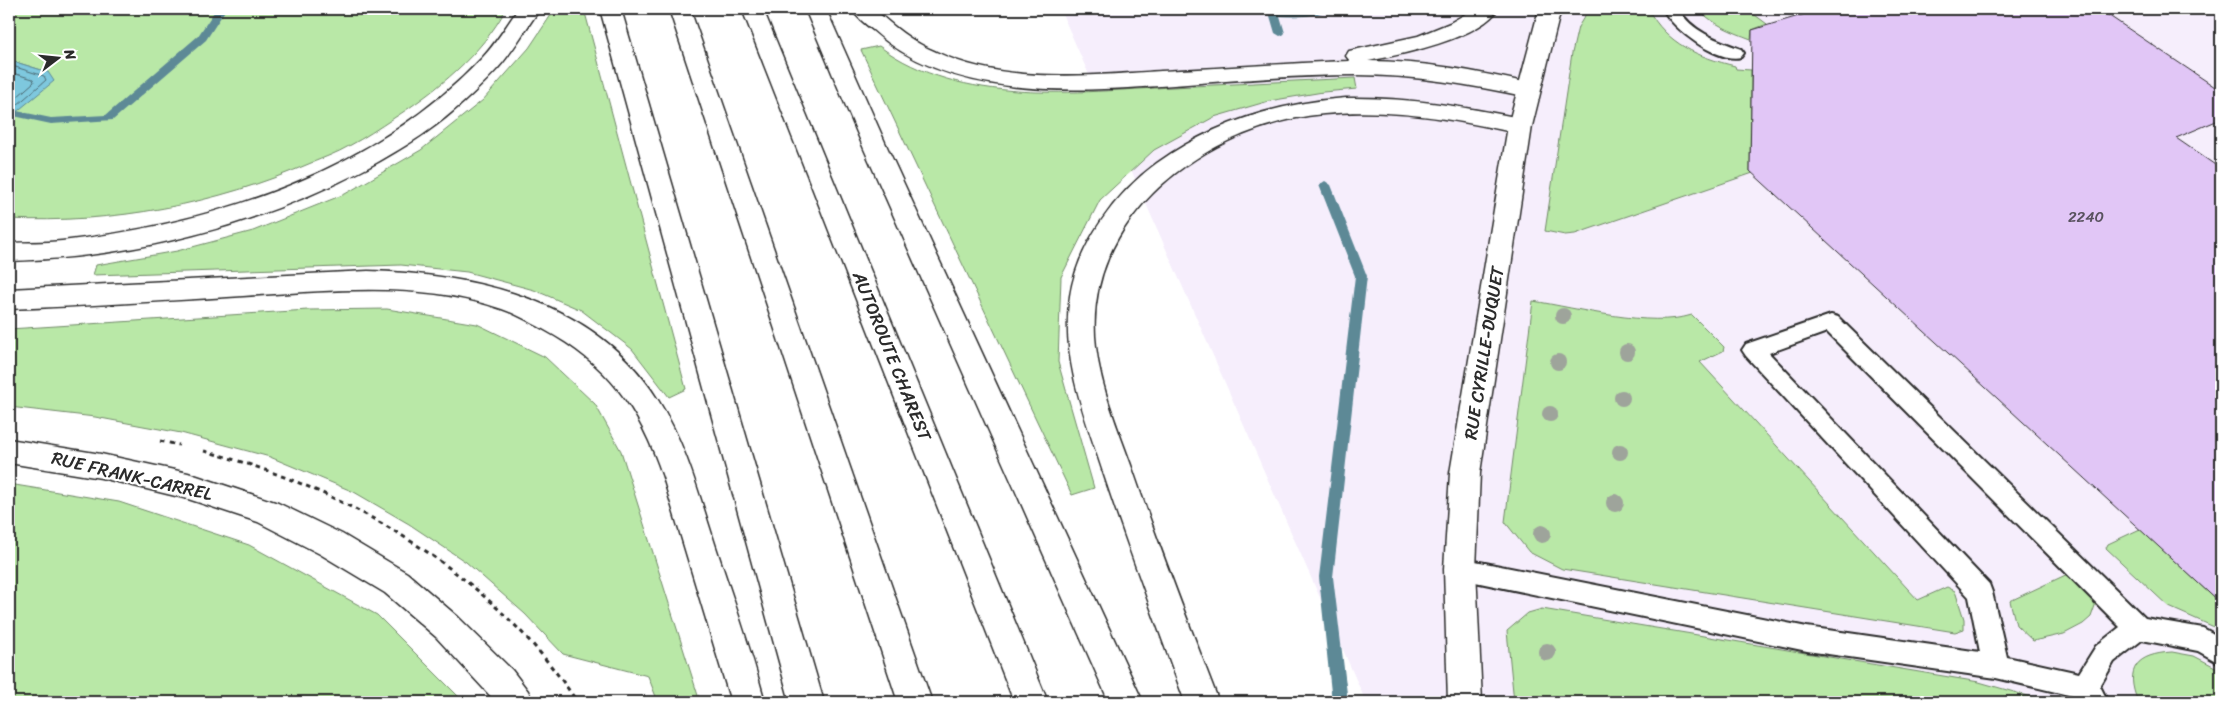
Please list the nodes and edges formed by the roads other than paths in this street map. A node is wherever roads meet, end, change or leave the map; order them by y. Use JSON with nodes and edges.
{"nodes":[{"id":1,"x":529,"y":9,"type":"edge"},
{"id":2,"x":610,"y":9,"type":"edge"},
{"id":3,"x":678,"y":9,"type":"edge"},
{"id":4,"x":752,"y":9,"type":"edge"},
{"id":5,"x":815,"y":9,"type":"edge"},
{"id":6,"x":862,"y":9,"type":"edge"},
{"id":7,"x":1488,"y":9,"type":"edge"},
{"id":8,"x":1550,"y":9,"type":"edge"},
{"id":9,"x":1671,"y":9,"type":"edge"},
{"id":10,"x":1735,"y":54,"type":"dead end"},
{"id":11,"x":1270,"y":72,"type":"junction"},
{"id":12,"x":1528,"y":90,"type":"junction"},
{"id":13,"x":1520,"y":126,"type":"junction"},
{"id":14,"x":9,"y":252,"type":"edge"},
{"id":15,"x":9,"y":299,"type":"edge"},
{"id":16,"x":9,"y":451,"type":"edge"},
{"id":17,"x":1460,"y":569,"type":"junction"},
{"id":18,"x":2138,"y":628,"type":"junction"},
{"id":19,"x":2221,"y":652,"type":"edge"},
{"id":20,"x":1996,"y":666,"type":"junction"},
{"id":21,"x":2090,"y":694,"type":"edge"},
{"id":22,"x":516,"y":702,"type":"edge"},
{"id":23,"x":748,"y":702,"type":"edge"},
{"id":24,"x":807,"y":702,"type":"edge"},
{"id":25,"x":915,"y":702,"type":"edge"},
{"id":26,"x":1031,"y":702,"type":"edge"},
{"id":27,"x":1126,"y":702,"type":"edge"},
{"id":28,"x":1202,"y":702,"type":"edge"},
{"id":29,"x":1465,"y":702,"type":"edge"}],
"edges":[{"from":1,"to":14,"type":"main road"},
{"from":2,"to":24,"type":"main road"},
{"from":3,"to":25,"type":"main road"},
{"from":4,"to":26,"type":"main road","name":"AUTOROUTE CHAREST"},
{"from":5,"to":27,"type":"main road"},
{"from":6,"to":11,"type":"main road"},
{"from":7,"to":11,"type":"main road"},
{"from":8,"to":12,"type":"main road","name":"RUE CYRILLE-DUQUET"},
{"from":9,"to":10,"type":"lane"},
{"from":11,"to":12,"type":"main road"},
{"from":12,"to":13,"type":"main road","name":"RUE CYRILLE-DUQUET"},
{"from":13,"to":17,"type":"main road","name":"RUE CYRILLE-DUQUET"},
{"from":13,"to":28,"type":"main road"},
{"from":15,"to":23,"type":"main road"},
{"from":16,"to":22,"type":"main road","name":"RUE FRANK-CARREL"},
{"from":17,"to":20,"type":"lane"},
{"from":17,"to":29,"type":"main road","name":"RUE CYRILLE-DUQUET"},
{"from":18,"to":19,"type":"lane"},
{"from":18,"to":20,"type":"lane"},
{"from":18,"to":21,"type":"lane"},
{"from":20,"to":21,"type":"lane"}]}
